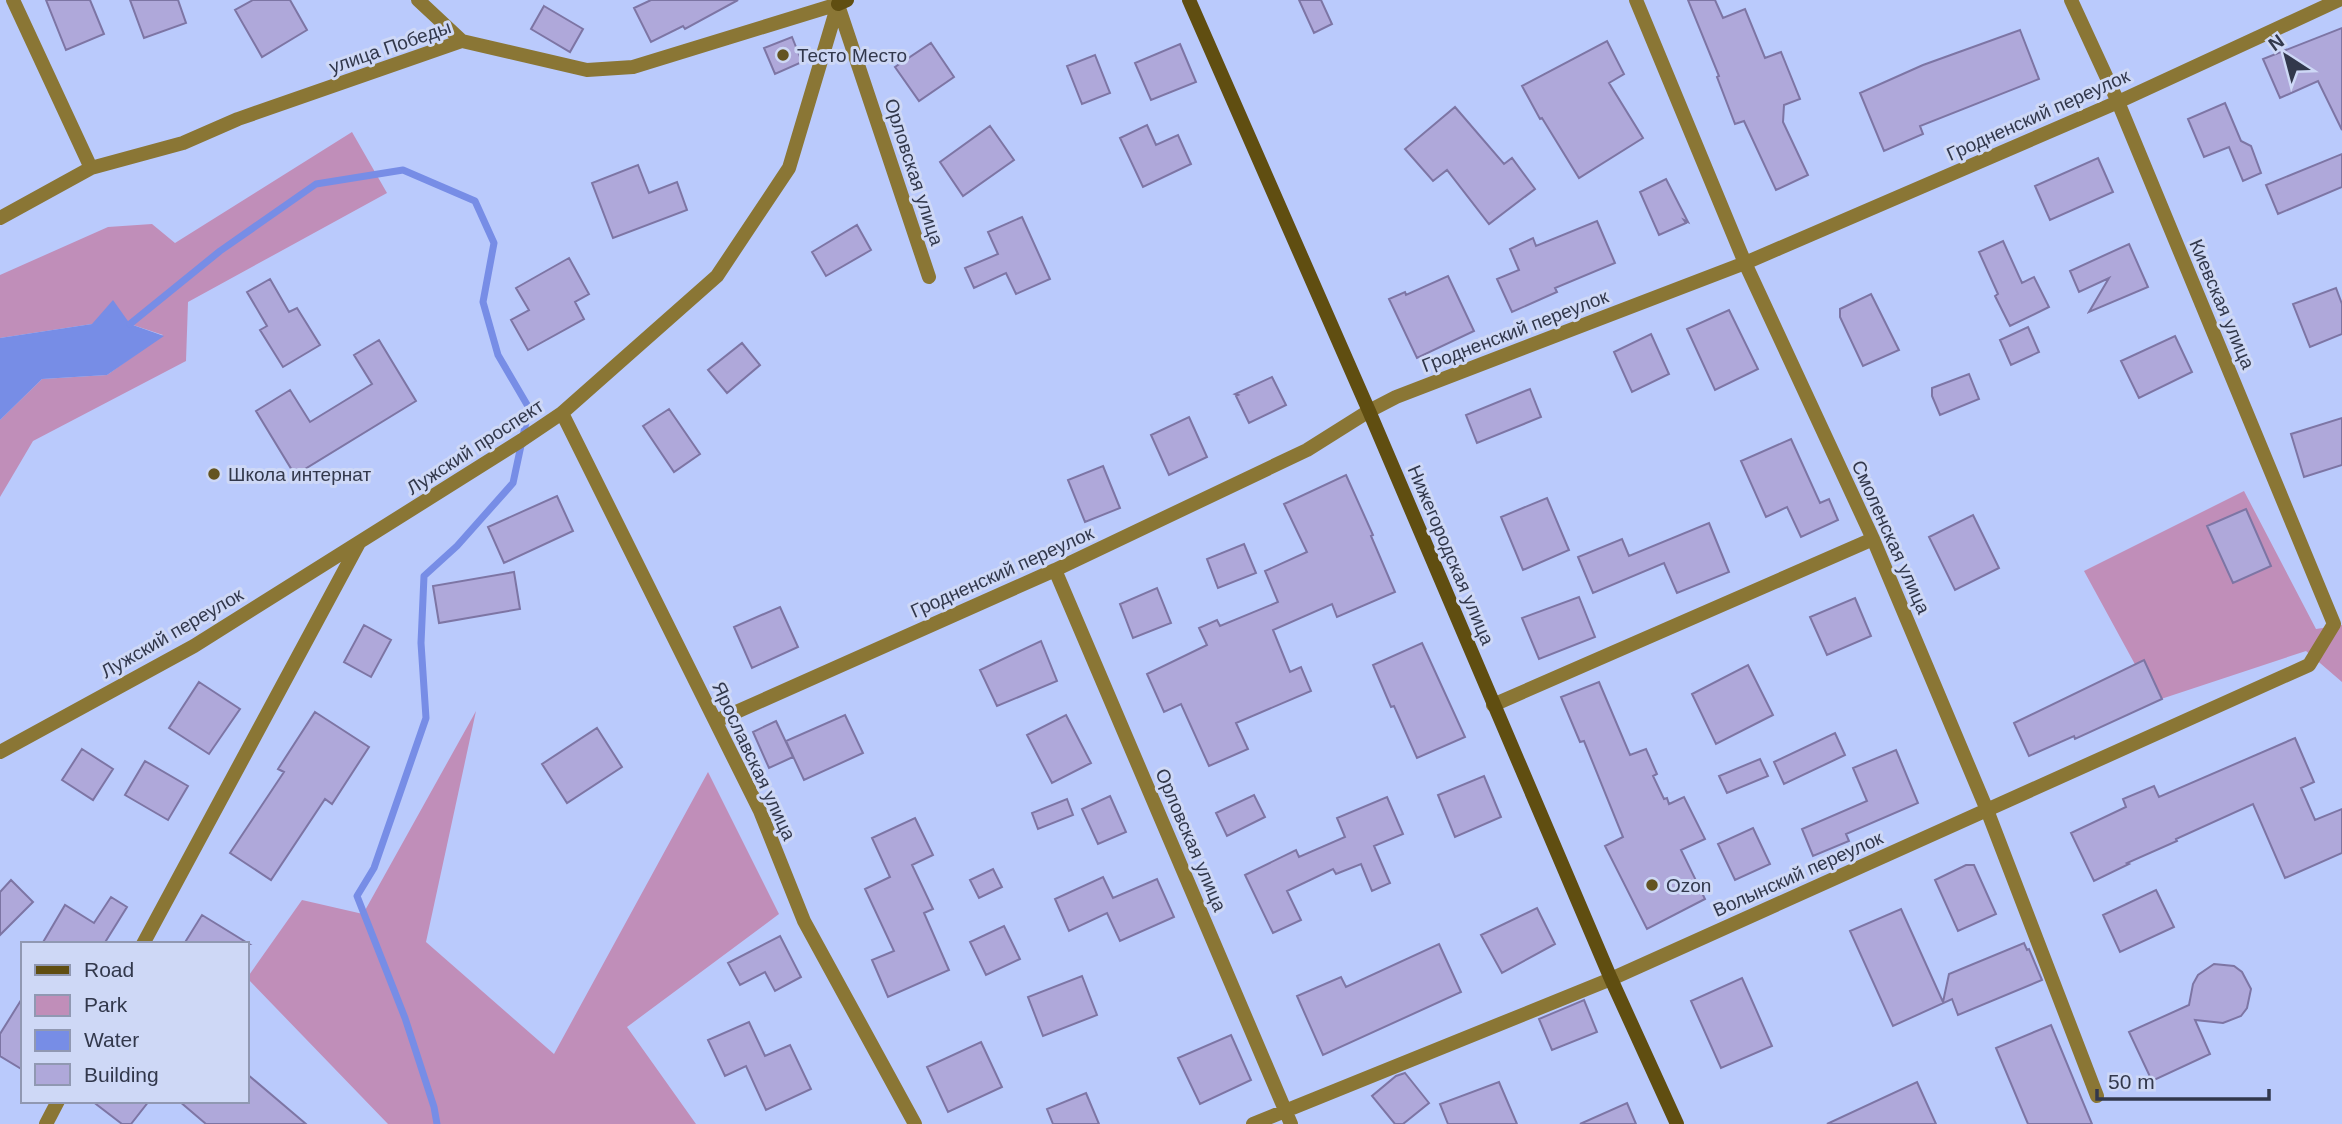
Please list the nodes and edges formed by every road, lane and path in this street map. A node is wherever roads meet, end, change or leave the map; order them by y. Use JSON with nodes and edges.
{"nodes":[{"id":1,"x":13,"y":0,"type":"edge"},
{"id":2,"x":418,"y":0,"type":"edge"},
{"id":3,"x":1189,"y":0,"type":"edge"},
{"id":4,"x":1636,"y":0,"type":"edge"},
{"id":5,"x":2071,"y":0,"type":"edge"},
{"id":6,"x":2339,"y":0,"type":"edge"},
{"id":7,"x":840,"y":1,"type":"edge"},
{"id":8,"x":461,"y":41,"type":"junction"},
{"id":9,"x":2118,"y":102,"type":"junction"},
{"id":10,"x":91,"y":168,"type":"junction"},
{"id":11,"x":0,"y":218,"type":"edge"},
{"id":12,"x":1745,"y":263,"type":"junction"},
{"id":13,"x":929,"y":277,"type":"dead end"},
{"id":14,"x":1369,"y":411,"type":"junction"},
{"id":15,"x":562,"y":414,"type":"junction"},
{"id":16,"x":1873,"y":539,"type":"junction"},
{"id":17,"x":360,"y":542,"type":"junction"},
{"id":18,"x":1055,"y":570,"type":"junction"},
{"id":19,"x":2334,"y":624,"type":"joint"},
{"id":20,"x":1493,"y":705,"type":"junction"},
{"id":21,"x":716,"y":720,"type":"junction"},
{"id":22,"x":0,"y":752,"type":"edge"},
{"id":23,"x":1987,"y":810,"type":"junction"},
{"id":24,"x":144,"y":942,"type":"edge"},
{"id":25,"x":1611,"y":979,"type":"junction"},
{"id":26,"x":2097,"y":1096,"type":"dead end"},
{"id":27,"x":57,"y":1103,"type":"edge"},
{"id":28,"x":1288,"y":1118,"type":"edge"},
{"id":29,"x":46,"y":1124,"type":"edge"},
{"id":30,"x":915,"y":1124,"type":"edge"},
{"id":31,"x":1253,"y":1124,"type":"edge"},
{"id":32,"x":1677,"y":1124,"type":"edge"}],
"edges":[{"from":1,"to":10,"type":"street"},
{"from":2,"to":8,"type":"street"},
{"from":3,"to":14,"type":"street","name":"Нижегородская улица"},
{"from":4,"to":12,"type":"street","name":"Смоленская улица"},
{"from":5,"to":9,"type":"street","name":"Киевская улица"},
{"from":6,"to":9,"type":"street","name":"Гродненский переулок"},
{"from":7,"to":8,"type":"street","name":"улица Победы"},
{"from":7,"to":13,"type":"street","name":"Орловская улица"},
{"from":7,"to":15,"type":"street","name":"Лужский проспект"},
{"from":8,"to":10,"type":"street","name":"улица Победы"},
{"from":9,"to":12,"type":"street","name":"Гродненский переулок"},
{"from":9,"to":19,"type":"street","name":"Киевская улица"},
{"from":10,"to":11,"type":"street","name":"улица Победы"},
{"from":12,"to":14,"type":"street","name":"Гродненский переулок"},
{"from":12,"to":16,"type":"street","name":"Смоленская улица"},
{"from":14,"to":18,"type":"street","name":"Гродненский переулок"},
{"from":14,"to":20,"type":"street","name":"Нижегородская улица"},
{"from":15,"to":17,"type":"street","name":"Лужский проспект"},
{"from":15,"to":21,"type":"street","name":"Ярославская улица"},
{"from":16,"to":20,"type":"street"},
{"from":16,"to":23,"type":"street","name":"Смоленская улица"},
{"from":17,"to":22,"type":"street","name":"Лужский переулок"},
{"from":17,"to":24,"type":"street","name":"Лужский проспект"},
{"from":18,"to":21,"type":"street","name":"Гродненский переулок"},
{"from":18,"to":28,"type":"street","name":"Орловская улица"},
{"from":19,"to":23,"type":"street","name":"Волынский переулок"},
{"from":20,"to":25,"type":"street","name":"Нижегородская улица"},
{"from":21,"to":30,"type":"street","name":"Ярославская улица"},
{"from":23,"to":25,"type":"street","name":"Волынский переулок"},
{"from":23,"to":26,"type":"street","name":"Смоленская улица"},
{"from":25,"to":28,"type":"street","name":"Волынский переулок"},
{"from":25,"to":32,"type":"street","name":"Нижегородская улица"},
{"from":27,"to":29,"type":"street"},
{"from":28,"to":31,"type":"street","name":"Волынский переулок"}]}
